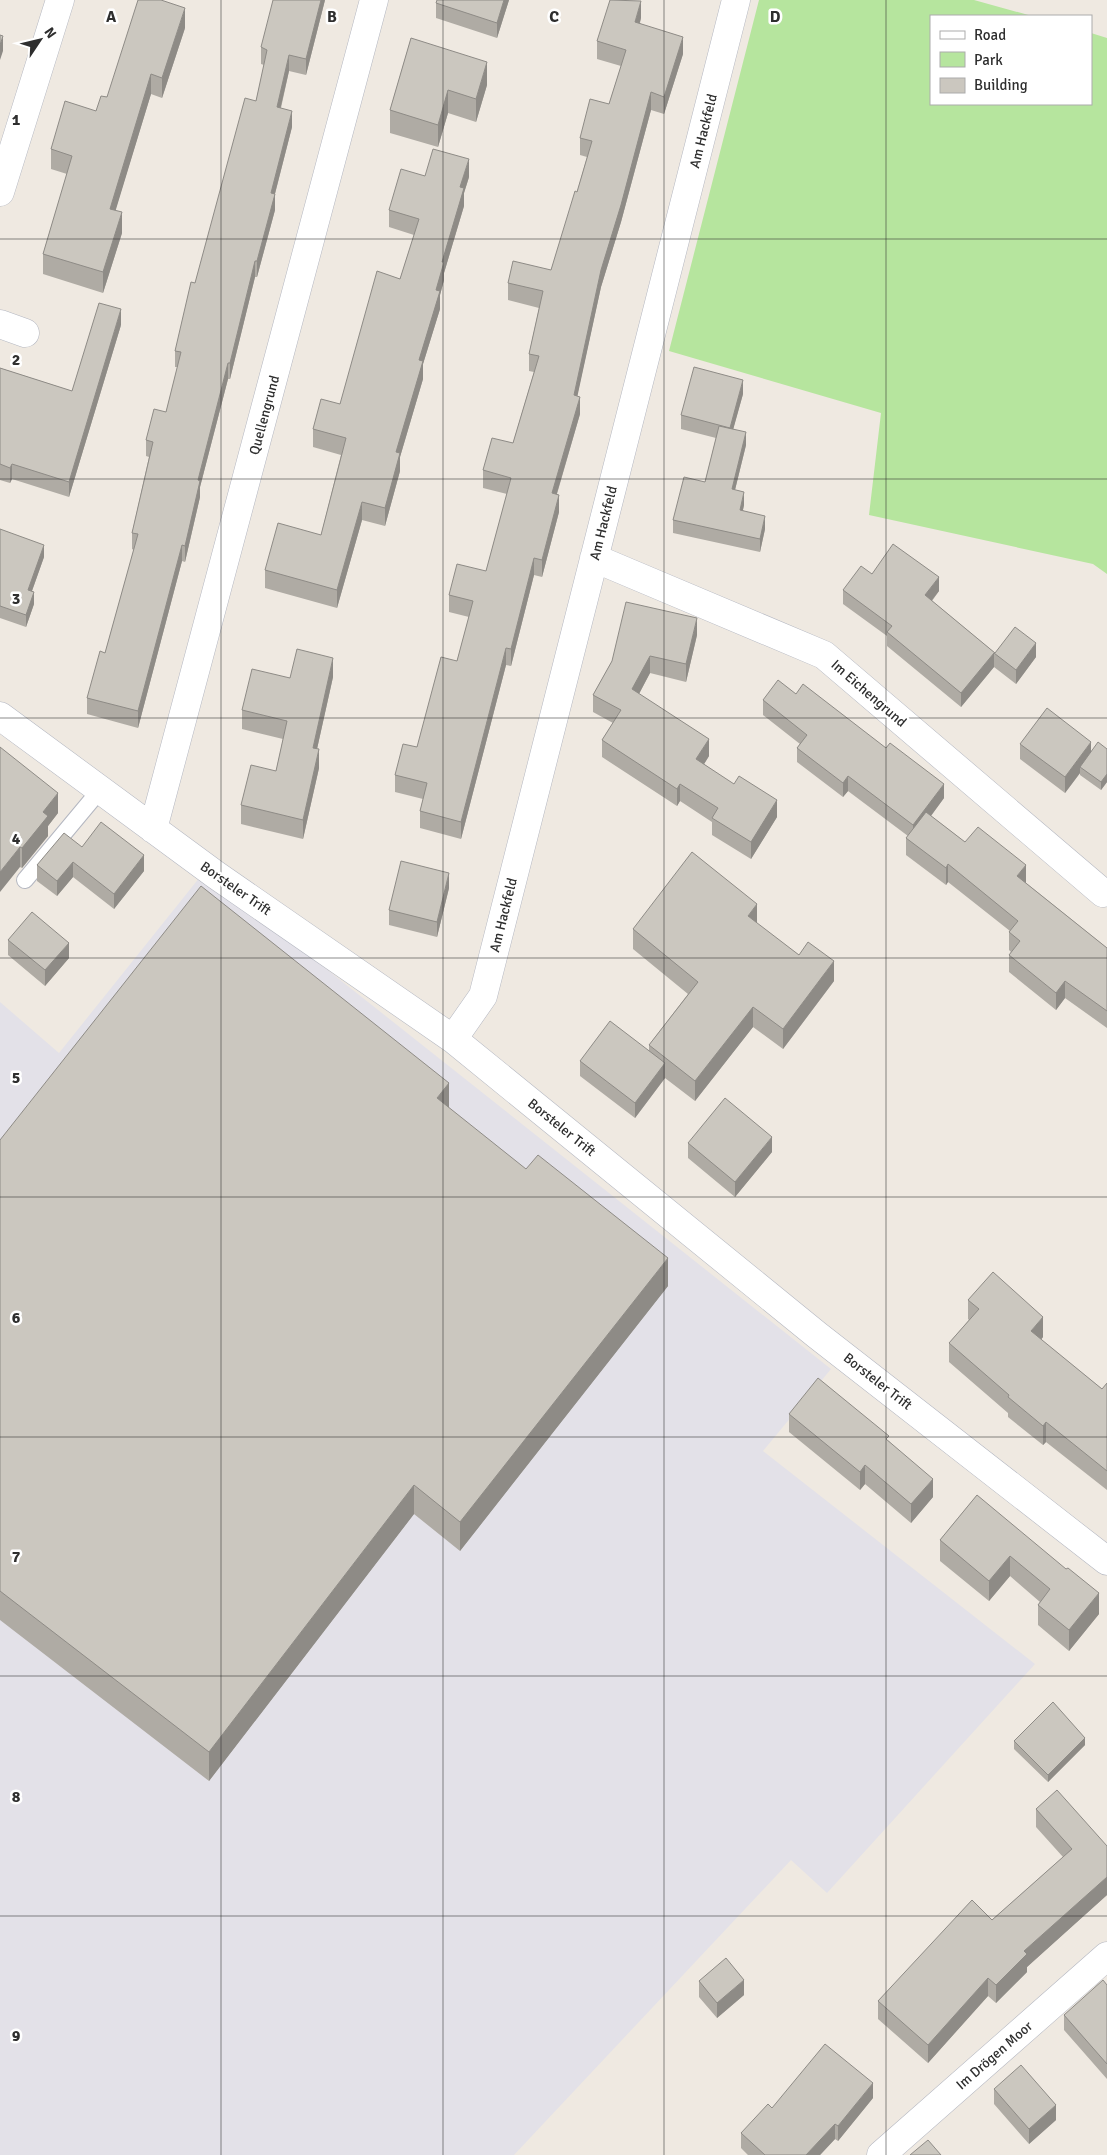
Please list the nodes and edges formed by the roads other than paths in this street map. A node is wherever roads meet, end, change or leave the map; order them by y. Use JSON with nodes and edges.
{"nodes":[{"id":1,"x":60,"y":0,"type":"edge"},
{"id":2,"x":374,"y":0,"type":"edge"},
{"id":3,"x":736,"y":0,"type":"edge"},
{"id":4,"x":0,"y":192,"type":"edge"},
{"id":5,"x":0,"y":324,"type":"edge"},
{"id":6,"x":25,"y":333,"type":"dead end"},
{"id":7,"x":594,"y":558,"type":"junction"},
{"id":8,"x":0,"y":716,"type":"edge"},
{"id":9,"x":100,"y":790,"type":"junction"},
{"id":10,"x":153,"y":829,"type":"junction"},
{"id":11,"x":25,"y":880,"type":"dead end"},
{"id":12,"x":1103,"y":893,"type":"dead end"},
{"id":13,"x":453,"y":1038,"type":"junction"},
{"id":14,"x":1107,"y":1562,"type":"edge"},
{"id":15,"x":1107,"y":1956,"type":"edge"},
{"id":16,"x":881,"y":2155,"type":"edge"}],
"edges":[{"from":1,"to":4,"type":"street"},
{"from":2,"to":10,"type":"street","name":"Quellengrund"},
{"from":3,"to":7,"type":"street","name":"Am Hackfeld"},
{"from":5,"to":6,"type":"street"},
{"from":7,"to":12,"type":"street","name":"Im Eichengrund"},
{"from":7,"to":13,"type":"street","name":"Am Hackfeld"},
{"from":8,"to":9,"type":"street","name":"Borsteler Trift"},
{"from":9,"to":10,"type":"street","name":"Borsteler Trift"},
{"from":9,"to":11,"type":"lane"},
{"from":10,"to":13,"type":"street","name":"Borsteler Trift"},
{"from":13,"to":14,"type":"street","name":"Borsteler Trift"},
{"from":15,"to":16,"type":"street","name":"Im Drögen Moor"}]}
